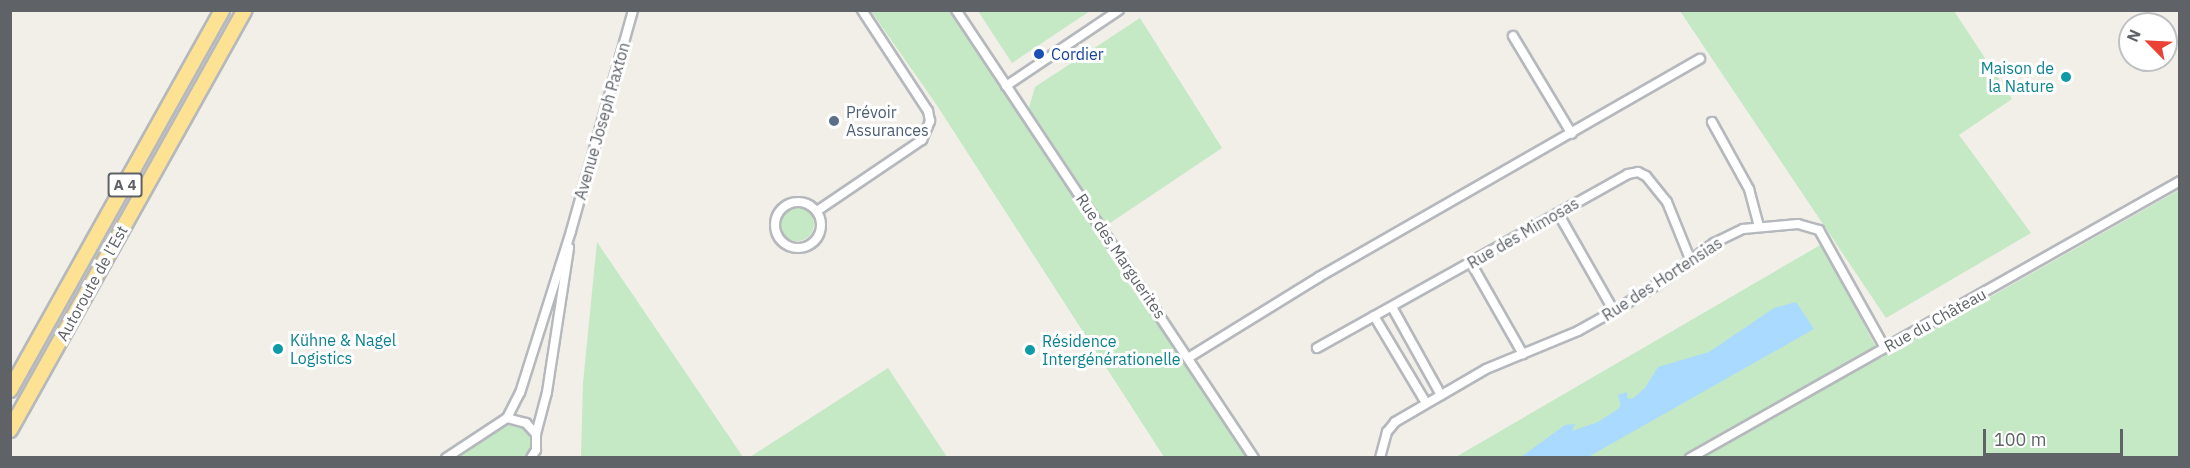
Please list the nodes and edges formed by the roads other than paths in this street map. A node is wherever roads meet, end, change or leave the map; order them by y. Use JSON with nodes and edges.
{"nodes":[{"id":1,"x":222,"y":10,"type":"edge"},
{"id":2,"x":245,"y":10,"type":"edge"},
{"id":3,"x":633,"y":10,"type":"edge"},
{"id":4,"x":862,"y":10,"type":"edge"},
{"id":5,"x":956,"y":10,"type":"edge"},
{"id":6,"x":1119,"y":10,"type":"edge"},
{"id":7,"x":1513,"y":36,"type":"dead end"},
{"id":8,"x":1700,"y":59,"type":"dead end"},
{"id":9,"x":1006,"y":86,"type":"junction"},
{"id":10,"x":1712,"y":122,"type":"dead end"},
{"id":11,"x":1572,"y":134,"type":"junction"},
{"id":12,"x":2180,"y":181,"type":"edge"},
{"id":13,"x":817,"y":211,"type":"junction"},
{"id":14,"x":1558,"y":213,"type":"junction"},
{"id":15,"x":1759,"y":226,"type":"junction"},
{"id":16,"x":571,"y":231,"type":"junction"},
{"id":17,"x":1690,"y":259,"type":"junction"},
{"id":18,"x":1471,"y":263,"type":"junction"},
{"id":19,"x":1392,"y":307,"type":"junction"},
{"id":20,"x":1614,"y":311,"type":"junction"},
{"id":21,"x":1374,"y":316,"type":"junction"},
{"id":22,"x":1317,"y":348,"type":"dead end"},
{"id":23,"x":1885,"y":348,"type":"junction"},
{"id":24,"x":1523,"y":354,"type":"junction"},
{"id":25,"x":28,"y":358,"type":"junction"},
{"id":26,"x":1188,"y":358,"type":"junction"},
{"id":27,"x":10,"y":374,"type":"edge"},
{"id":28,"x":10,"y":390,"type":"edge"},
{"id":29,"x":1441,"y":395,"type":"junction"},
{"id":30,"x":1426,"y":403,"type":"junction"},
{"id":31,"x":507,"y":418,"type":"junction"},
{"id":32,"x":10,"y":430,"type":"edge"},
{"id":33,"x":536,"y":434,"type":"junction"},
{"id":34,"x":446,"y":458,"type":"edge"},
{"id":35,"x":531,"y":458,"type":"edge"},
{"id":36,"x":1254,"y":458,"type":"edge"},
{"id":37,"x":1380,"y":458,"type":"edge"},
{"id":38,"x":1690,"y":458,"type":"edge"}],
"edges":[{"from":1,"to":25,"type":"highway","name":"Autoroute de l’Est","number":"A 4"},
{"from":2,"to":32,"type":"highway","name":"Autoroute de l’Est","number":"A 4"},
{"from":3,"to":16,"type":"street","name":"Avenue Joseph Paxton"},
{"from":4,"to":13,"type":"street"},
{"from":5,"to":9,"type":"street","name":"Rue des Marguerites"},
{"from":6,"to":9,"type":"street"},
{"from":7,"to":11,"type":"street"},
{"from":8,"to":11,"type":"street"},
{"from":9,"to":26,"type":"street","name":"Rue des Marguerites"},
{"from":10,"to":15,"type":"street"},
{"from":11,"to":26,"type":"street"},
{"from":12,"to":23,"type":"street","name":"Rue du Château"},
{"from":13,"to":13,"type":"street"},
{"from":14,"to":17,"type":"street","name":"Rue des Mimosas"},
{"from":14,"to":18,"type":"street","name":"Rue des Mimosas"},
{"from":14,"to":20,"type":"street"},
{"from":15,"to":17,"type":"street","name":"Rue des Hortensias"},
{"from":15,"to":23,"type":"street","name":"Rue des Hortensias"},
{"from":16,"to":31,"type":"street","name":"Avenue Joseph Paxton"},
{"from":16,"to":33,"type":"street","name":"Avenue Joseph Paxton"},
{"from":17,"to":20,"type":"street","name":"Rue des Hortensias"},
{"from":18,"to":19,"type":"street","name":"Rue des Mimosas"},
{"from":18,"to":24,"type":"street"},
{"from":19,"to":21,"type":"street","name":"Rue des Mimosas"},
{"from":19,"to":29,"type":"street"},
{"from":20,"to":24,"type":"street","name":"Rue des Hortensias"},
{"from":21,"to":22,"type":"street","name":"Rue des Mimosas"},
{"from":21,"to":30,"type":"street"},
{"from":23,"to":38,"type":"street","name":"Rue du Château"},
{"from":24,"to":29,"type":"street","name":"Rue des Hortensias"},
{"from":25,"to":27,"type":"highway"},
{"from":25,"to":28,"type":"highway","name":"Autoroute de l’Est","number":"A 4"},
{"from":26,"to":36,"type":"street","name":"Rue des Marguerites"},
{"from":29,"to":30,"type":"street","name":"Rue des Hortensias"},
{"from":30,"to":37,"type":"street","name":"Rue des Hortensias"},
{"from":31,"to":33,"type":"street"},
{"from":31,"to":34,"type":"street","name":"Avenue Joseph Paxton"},
{"from":33,"to":35,"type":"street","name":"Avenue Joseph Paxton"}]}
